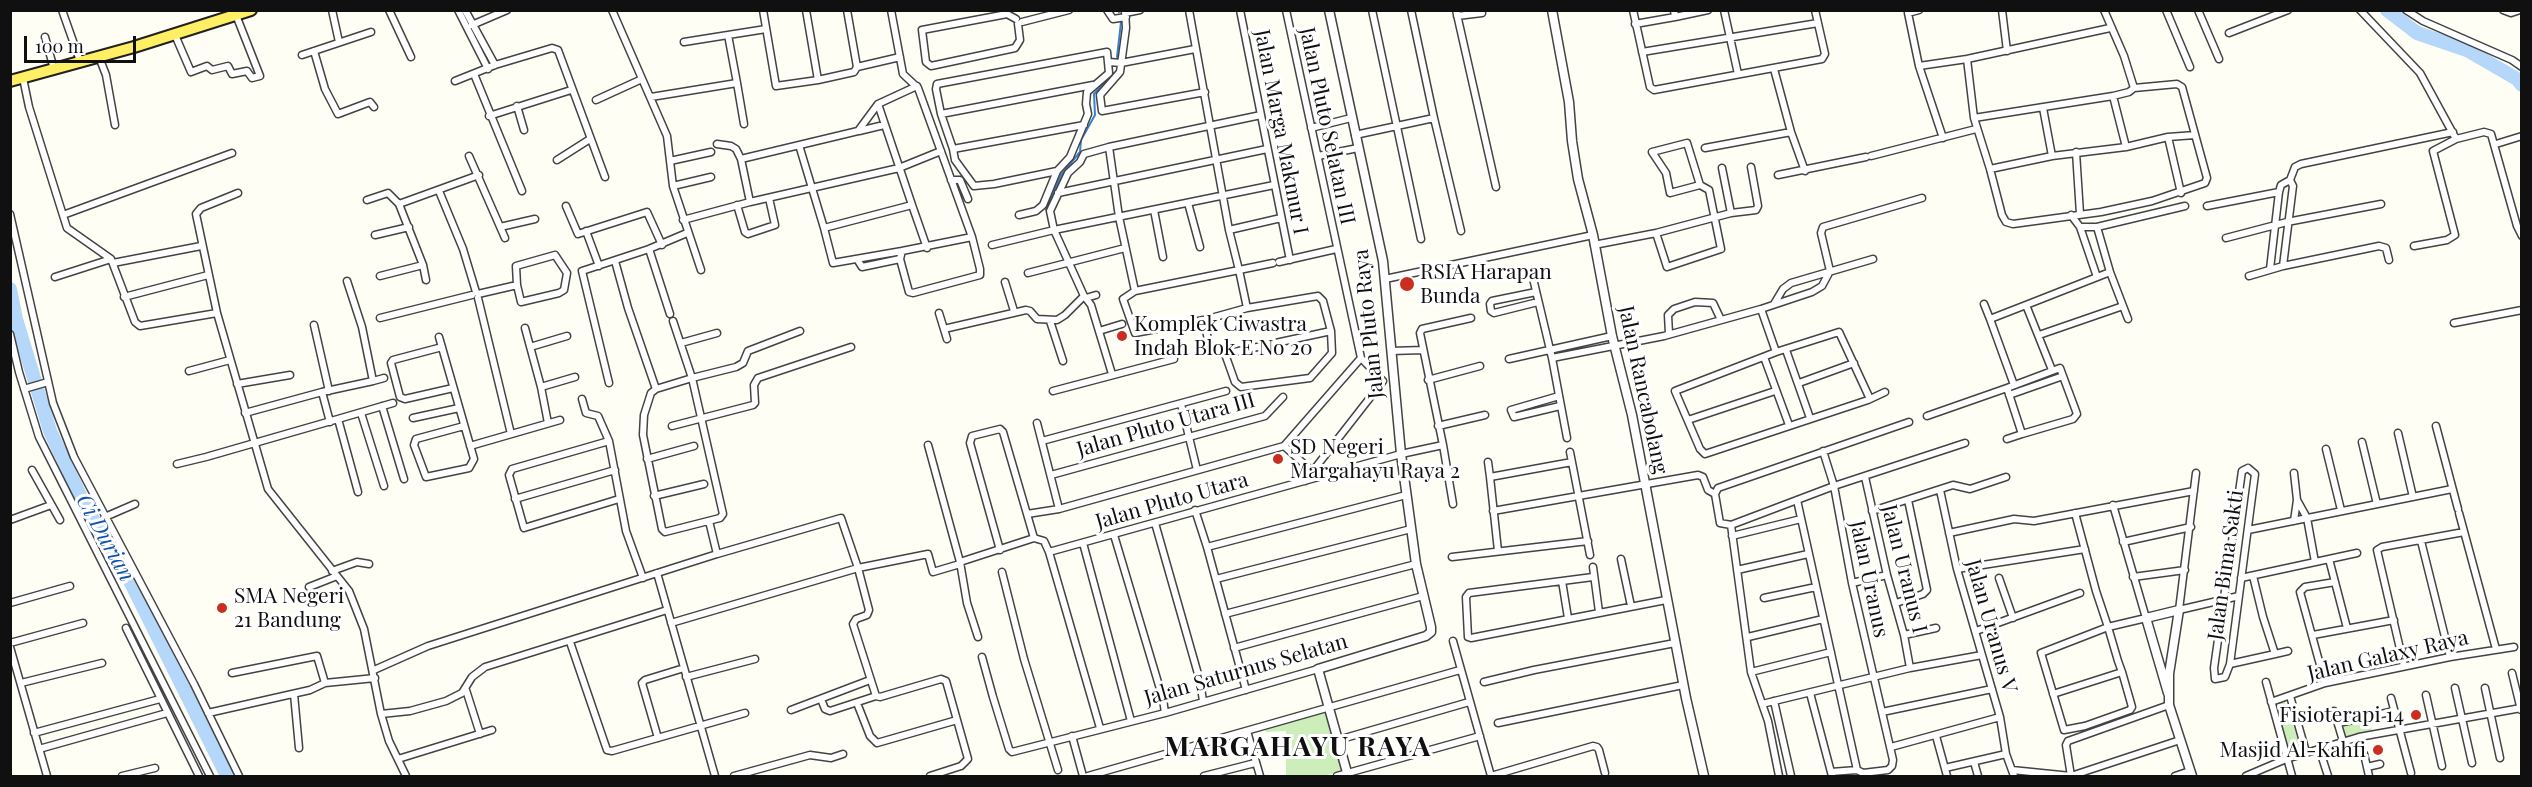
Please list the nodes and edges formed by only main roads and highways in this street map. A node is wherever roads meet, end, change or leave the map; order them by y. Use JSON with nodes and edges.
{"nodes":[{"id":1,"x":251,"y":10,"type":"edge"},
{"id":2,"x":10,"y":81,"type":"edge"}],
"edges":[{"from":1,"to":2,"type":"main road"}]}
